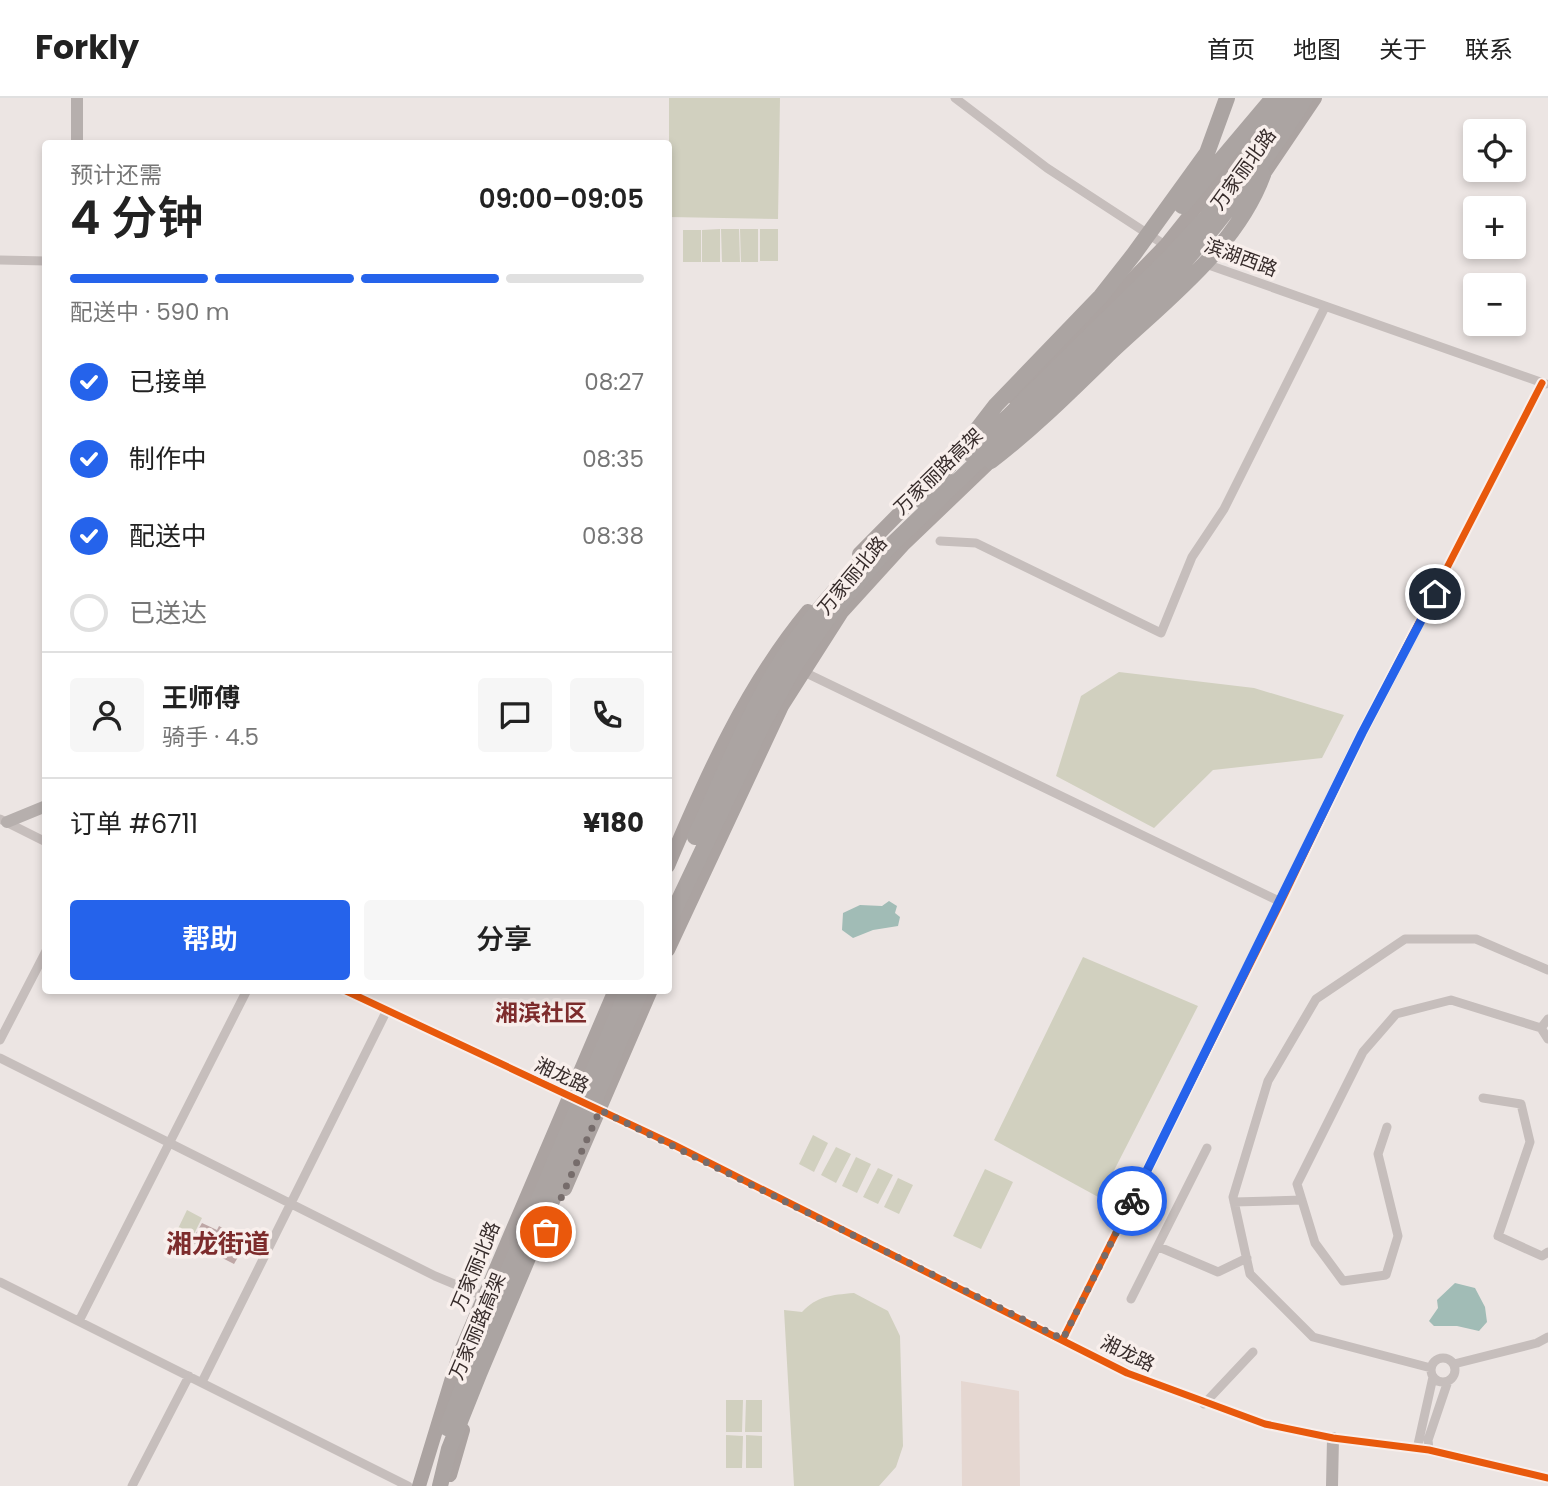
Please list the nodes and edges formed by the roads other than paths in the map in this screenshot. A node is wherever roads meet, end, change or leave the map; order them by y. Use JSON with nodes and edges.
{"nodes":[{"id":1,"x":77,"y":98,"type":"edge"},
{"id":2,"x":955,"y":98,"type":"edge"},
{"id":3,"x":1227,"y":98,"type":"edge"},
{"id":4,"x":1276,"y":98,"type":"edge"},
{"id":5,"x":1289,"y":98,"type":"edge"},
{"id":6,"x":1305,"y":98,"type":"edge"},
{"id":7,"x":1315,"y":98,"type":"edge"},
{"id":8,"x":77,"y":140,"type":"edge"},
{"id":9,"x":1165,"y":246,"type":"junction"},
{"id":10,"x":0,"y":260,"type":"edge"},
{"id":11,"x":42,"y":261,"type":"edge"},
{"id":12,"x":1199,"y":261,"type":"junction"},
{"id":13,"x":1101,"y":296,"type":"junction"},
{"id":14,"x":1325,"y":307,"type":"junction"},
{"id":15,"x":1545,"y":384,"type":"edge"},
{"id":16,"x":925,"y":504,"type":"junction"},
{"id":17,"x":940,"y":541,"type":"dead end"},
{"id":18,"x":804,"y":672,"type":"junction"},
{"id":19,"x":42,"y":807,"type":"edge"},
{"id":20,"x":3,"y":820,"type":"edge"},
{"id":21,"x":42,"y":840,"type":"edge"},
{"id":22,"x":672,"y":857,"type":"edge"},
{"id":23,"x":672,"y":888,"type":"edge"},
{"id":24,"x":1281,"y":902,"type":"junction"},
{"id":25,"x":672,"y":914,"type":"edge"},
{"id":26,"x":672,"y":928,"type":"edge"},
{"id":27,"x":672,"y":941,"type":"edge"},
{"id":28,"x":42,"y":959,"type":"edge"},
{"id":29,"x":1548,"y":970,"type":"edge"},
{"id":30,"x":245,"y":994,"type":"edge"},
{"id":31,"x":352,"y":994,"type":"edge"},
{"id":32,"x":613,"y":994,"type":"edge"},
{"id":33,"x":626,"y":994,"type":"edge"},
{"id":34,"x":640,"y":994,"type":"edge"},
{"id":35,"x":649,"y":994,"type":"edge"},
{"id":36,"x":386,"y":1012,"type":"junction"},
{"id":37,"x":1548,"y":1019,"type":"edge"},
{"id":38,"x":1541,"y":1028,"type":"junction"},
{"id":39,"x":1548,"y":1039,"type":"edge"},
{"id":40,"x":0,"y":1040,"type":"edge"},
{"id":41,"x":0,"y":1058,"type":"edge"},
{"id":42,"x":569,"y":1096,"type":"junction"},
{"id":43,"x":1483,"y":1098,"type":"dead end"},
{"id":44,"x":600,"y":1110,"type":"junction"},
{"id":45,"x":1387,"y":1127,"type":"dead end"},
{"id":46,"x":170,"y":1143,"type":"junction"},
{"id":47,"x":1207,"y":1148,"type":"dead end"},
{"id":48,"x":1302,"y":1200,"type":"junction"},
{"id":49,"x":1234,"y":1202,"type":"junction"},
{"id":50,"x":290,"y":1204,"type":"junction"},
{"id":51,"x":1159,"y":1247,"type":"junction"},
{"id":52,"x":1548,"y":1252,"type":"edge"},
{"id":53,"x":1247,"y":1258,"type":"junction"},
{"id":54,"x":0,"y":1282,"type":"edge"},
{"id":55,"x":483,"y":1296,"type":"junction"},
{"id":56,"x":1131,"y":1299,"type":"dead end"},
{"id":57,"x":79,"y":1321,"type":"junction"},
{"id":58,"x":1548,"y":1337,"type":"edge"},
{"id":59,"x":1063,"y":1339,"type":"junction"},
{"id":60,"x":1253,"y":1352,"type":"dead end"},
{"id":61,"x":1454,"y":1364,"type":"junction"},
{"id":62,"x":1432,"y":1373,"type":"junction"},
{"id":63,"x":189,"y":1376,"type":"junction"},
{"id":64,"x":1448,"y":1381,"type":"junction"},
{"id":65,"x":202,"y":1382,"type":"junction"},
{"id":66,"x":1204,"y":1404,"type":"junction"},
{"id":67,"x":1333,"y":1438,"type":"junction"},
{"id":68,"x":1417,"y":1449,"type":"junction"},
{"id":69,"x":1429,"y":1450,"type":"junction"},
{"id":70,"x":1548,"y":1478,"type":"edge"},
{"id":71,"x":132,"y":1486,"type":"edge"},
{"id":72,"x":408,"y":1486,"type":"edge"},
{"id":73,"x":419,"y":1486,"type":"edge"},
{"id":74,"x":430,"y":1486,"type":"edge"},
{"id":75,"x":440,"y":1486,"type":"edge"},
{"id":76,"x":447,"y":1486,"type":"edge"},
{"id":77,"x":1332,"y":1486,"type":"edge"}],
"edges":[{"from":1,"to":8,"type":"street"},
{"from":2,"to":9,"type":"street","name":"滨湖西路"},
{"from":3,"to":13,"type":"highway"},
{"from":4,"to":9,"type":"main road","name":"万家丽北路"},
{"from":4,"to":13,"type":"highway"},
{"from":4,"to":16,"type":"highway"},
{"from":5,"to":16,"type":"highway","name":"万家丽路高架"},
{"from":6,"to":16,"type":"highway","name":"万家丽路高架"},
{"from":7,"to":12,"type":"main road","name":"万家丽北路"},
{"from":9,"to":12,"type":"street","name":"滨湖西路"},
{"from":9,"to":22,"type":"main road","name":"万家丽北路"},
{"from":10,"to":11,"type":"street"},
{"from":12,"to":14,"type":"street","name":"滨湖西路"},
{"from":12,"to":18,"type":"main road","name":"万家丽北路"},
{"from":13,"to":16,"type":"highway"},
{"from":14,"to":15,"type":"street","name":"滨湖西路"},
{"from":14,"to":17,"type":"street"},
{"from":15,"to":24,"type":"street"},
{"from":16,"to":23,"type":"highway","name":"万家丽路高架"},
{"from":16,"to":25,"type":"highway","name":"万家丽路高架"},
{"from":18,"to":24,"type":"street"},
{"from":18,"to":26,"type":"highway"},
{"from":18,"to":27,"type":"main road","name":"万家丽北路"},
{"from":19,"to":20,"type":"street"},
{"from":20,"to":21,"type":"street"},
{"from":24,"to":59,"type":"street"},
{"from":28,"to":40,"type":"street"},
{"from":29,"to":49,"type":"street"},
{"from":30,"to":46,"type":"street"},
{"from":31,"to":36,"type":"street","name":"湘龙路"},
{"from":32,"to":42,"type":"main road","name":"万家丽北路"},
{"from":33,"to":74,"type":"highway","name":"万家丽路高架"},
{"from":34,"to":75,"type":"highway","name":"万家丽路高架"},
{"from":35,"to":44,"type":"main road"},
{"from":36,"to":42,"type":"street","name":"湘龙路"},
{"from":36,"to":50,"type":"street"},
{"from":37,"to":38,"type":"street"},
{"from":38,"to":39,"type":"street"},
{"from":38,"to":48,"type":"street"},
{"from":41,"to":46,"type":"street"},
{"from":42,"to":44,"type":"street","name":"湘龙路"},
{"from":42,"to":55,"type":"main road","name":"万家丽北路"},
{"from":43,"to":52,"type":"street"},
{"from":44,"to":59,"type":"street","name":"湘龙路"},
{"from":44,"to":76,"type":"main road"},
{"from":45,"to":48,"type":"street"},
{"from":46,"to":50,"type":"street"},
{"from":46,"to":57,"type":"street"},
{"from":47,"to":51,"type":"street"},
{"from":48,"to":49,"type":"street"},
{"from":49,"to":53,"type":"street"},
{"from":50,"to":55,"type":"street"},
{"from":50,"to":65,"type":"street"},
{"from":51,"to":53,"type":"street"},
{"from":51,"to":56,"type":"street"},
{"from":53,"to":62,"type":"street"},
{"from":54,"to":57,"type":"street"},
{"from":55,"to":73,"type":"main road","name":"万家丽北路"},
{"from":57,"to":63,"type":"street"},
{"from":58,"to":61,"type":"street"},
{"from":59,"to":66,"type":"street","name":"湘龙路"},
{"from":60,"to":66,"type":"street"},
{"from":61,"to":62,"type":"street"},
{"from":61,"to":64,"type":"street"},
{"from":62,"to":64,"type":"street"},
{"from":62,"to":68,"type":"street"},
{"from":63,"to":65,"type":"street"},
{"from":63,"to":71,"type":"street"},
{"from":64,"to":69,"type":"street"},
{"from":65,"to":72,"type":"street"},
{"from":66,"to":67,"type":"street","name":"湘龙路"},
{"from":67,"to":68,"type":"street","name":"湘龙路"},
{"from":67,"to":77,"type":"street"},
{"from":68,"to":69,"type":"street","name":"湘龙路"},
{"from":69,"to":70,"type":"street","name":"湘龙路"}]}
